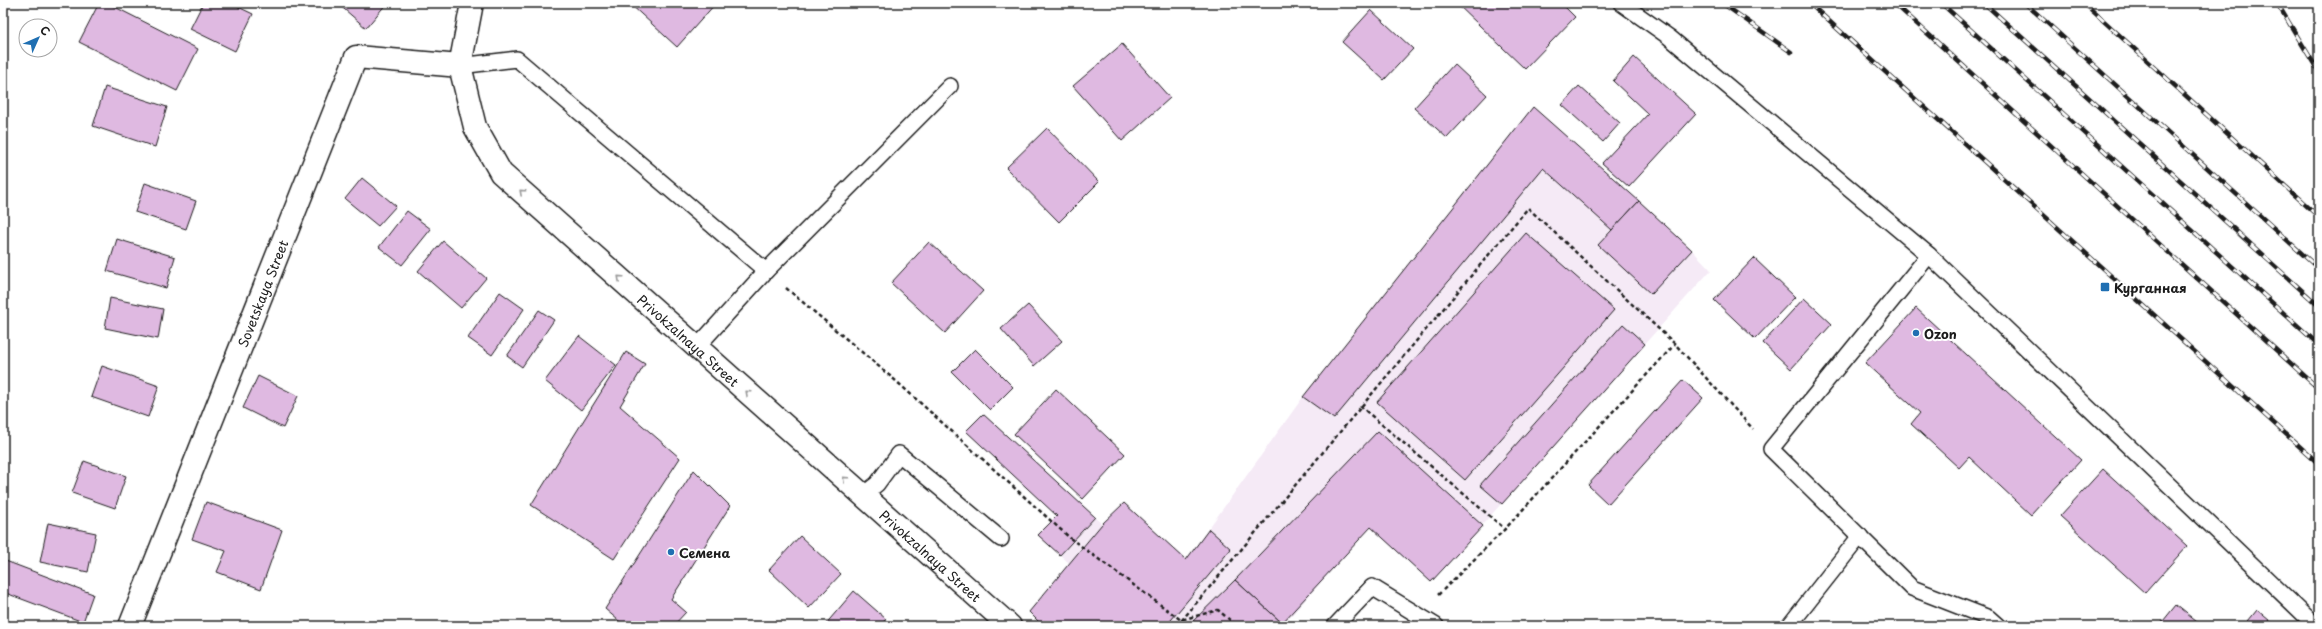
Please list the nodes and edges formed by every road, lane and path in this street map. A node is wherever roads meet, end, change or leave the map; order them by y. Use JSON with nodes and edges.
{"nodes":[{"id":1,"x":472,"y":3,"type":"edge"},
{"id":2,"x":1621,"y":3,"type":"edge"},
{"id":3,"x":460,"y":66,"type":"junction"},
{"id":4,"x":950,"y":86,"type":"dead end"},
{"id":5,"x":1929,"y":255,"type":"junction"},
{"id":6,"x":766,"y":271,"type":"junction"},
{"id":7,"x":1675,"y":344,"type":"junction"},
{"id":8,"x":697,"y":347,"type":"junction"},
{"id":9,"x":1360,"y":406,"type":"junction"},
{"id":10,"x":1771,"y":449,"type":"junction"},
{"id":11,"x":863,"y":495,"type":"junction"},
{"id":12,"x":1505,"y":529,"type":"junction"},
{"id":13,"x":1860,"y":536,"type":"junction"},
{"id":14,"x":1001,"y":539,"type":"dead end"},
{"id":15,"x":1419,"y":614,"type":"junction"},
{"id":16,"x":1181,"y":620,"type":"junction"},
{"id":17,"x":130,"y":626,"type":"edge"},
{"id":18,"x":1010,"y":626,"type":"edge"},
{"id":19,"x":1177,"y":626,"type":"edge"},
{"id":20,"x":1237,"y":626,"type":"edge"},
{"id":21,"x":1335,"y":626,"type":"edge"},
{"id":22,"x":1436,"y":626,"type":"edge"},
{"id":23,"x":1789,"y":626,"type":"edge"},
{"id":24,"x":1998,"y":626,"type":"edge"},
{"id":25,"x":2316,"y":626,"type":"edge"}],
"edges":[{"from":1,"to":3,"type":"street","name":"Privokzalnaya Street"},
{"from":2,"to":5,"type":"lane"},
{"from":3,"to":6,"type":"lane"},
{"from":8,"to":3,"type":"street","name":"Privokzalnaya Street","one_way":true},
{"from":3,"to":17,"type":"street","name":"Sovetskaya Street"},
{"from":4,"to":6,"type":"lane"},
{"from":5,"to":10,"type":"lane"},
{"from":5,"to":25,"type":"lane"},
{"from":6,"to":8,"type":"lane"},
{"from":6,"to":16,"type":"path"},
{"from":7,"to":9,"type":"path"},
{"from":7,"to":10,"type":"path"},
{"from":7,"to":12,"type":"path"},
{"from":11,"to":8,"type":"street","name":"Privokzalnaya Street","one_way":true},
{"from":9,"to":12,"type":"path"},
{"from":9,"to":16,"type":"path"},
{"from":10,"to":13,"type":"lane"},
{"from":11,"to":14,"type":"lane"},
{"from":11,"to":18,"type":"street","name":"Privokzalnaya Street"},
{"from":12,"to":15,"type":"path"},
{"from":13,"to":23,"type":"lane"},
{"from":13,"to":24,"type":"lane"},
{"from":15,"to":21,"type":"lane"},
{"from":15,"to":22,"type":"lane"},
{"from":16,"to":19,"type":"path"},
{"from":16,"to":20,"type":"path"}]}
